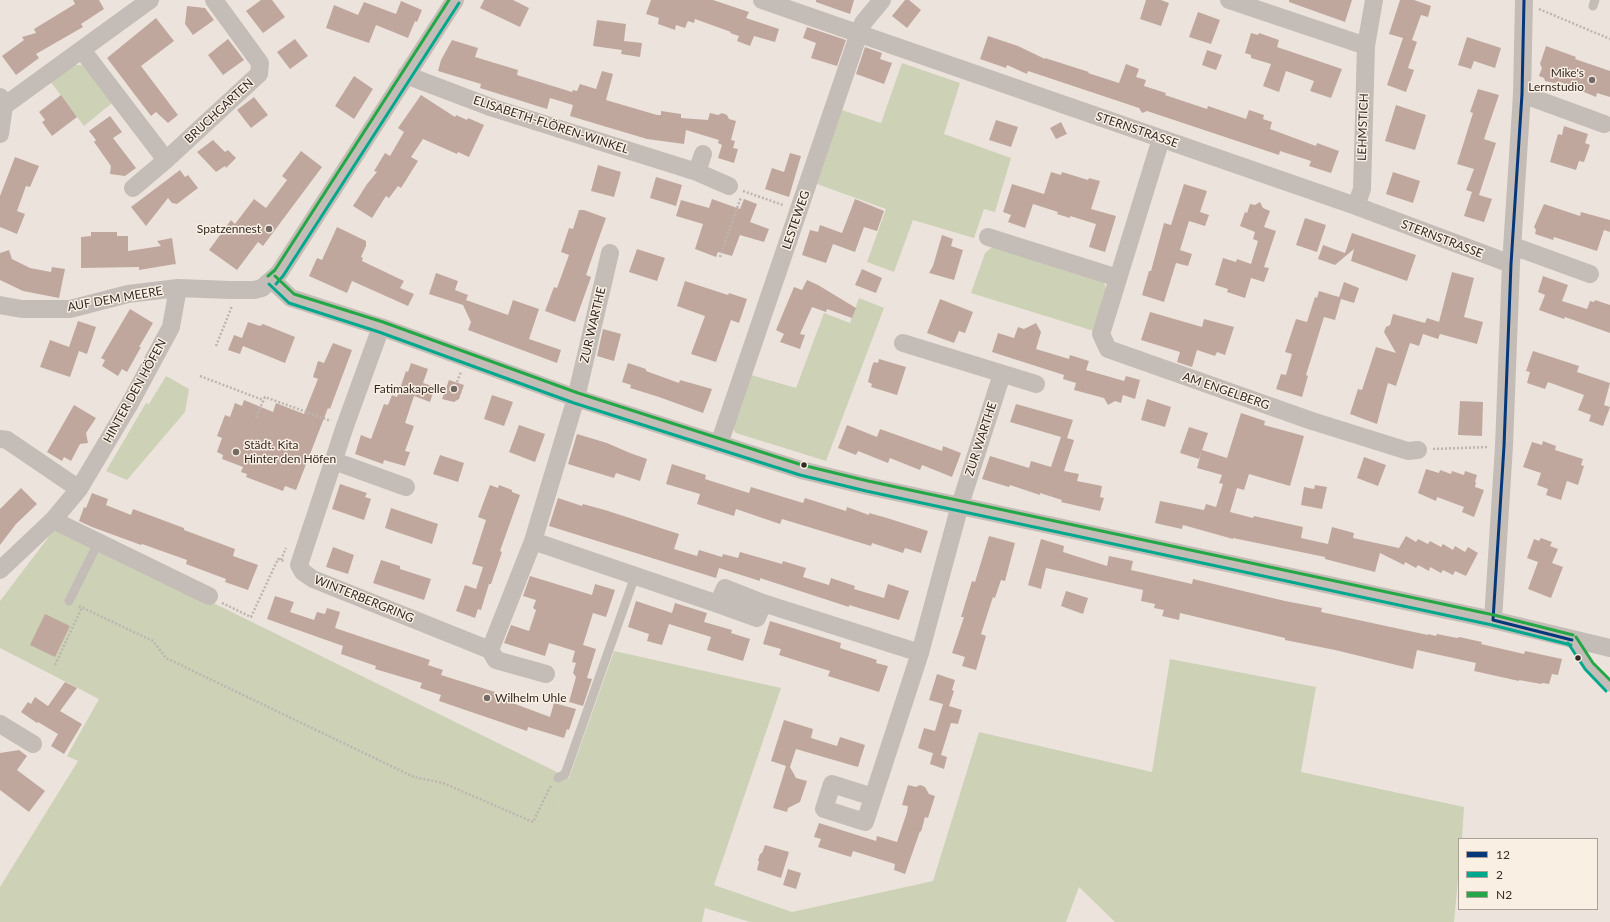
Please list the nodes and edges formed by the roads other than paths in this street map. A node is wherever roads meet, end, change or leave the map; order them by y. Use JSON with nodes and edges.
{"nodes":[{"id":1,"x":150,"y":0,"type":"edge"},
{"id":2,"x":214,"y":0,"type":"edge"},
{"id":3,"x":455,"y":0,"type":"edge"},
{"id":4,"x":762,"y":0,"type":"edge"},
{"id":5,"x":882,"y":0,"type":"edge"},
{"id":6,"x":1229,"y":0,"type":"edge"},
{"id":7,"x":1374,"y":0,"type":"edge"},
{"id":8,"x":1524,"y":2,"type":"edge"},
{"id":9,"x":859,"y":33,"type":"junction"},
{"id":10,"x":1366,"y":46,"type":"junction"},
{"id":11,"x":82,"y":50,"type":"junction"},
{"id":12,"x":406,"y":75,"type":"junction"},
{"id":13,"x":1522,"y":94,"type":"junction"},
{"id":14,"x":2,"y":101,"type":"edge"},
{"id":15,"x":1604,"y":124,"type":"dead end"},
{"id":16,"x":0,"y":134,"type":"edge"},
{"id":17,"x":1161,"y":139,"type":"junction"},
{"id":18,"x":703,"y":154,"type":"dead end"},
{"id":19,"x":166,"y":160,"type":"junction"},
{"id":20,"x":697,"y":172,"type":"junction"},
{"id":21,"x":133,"y":188,"type":"dead end"},
{"id":22,"x":736,"y":188,"type":"road end"},
{"id":23,"x":1356,"y":206,"type":"junction"},
{"id":24,"x":988,"y":237,"type":"dead end"},
{"id":25,"x":1513,"y":246,"type":"junction"},
{"id":26,"x":610,"y":253,"type":"dead end"},
{"id":27,"x":1511,"y":264,"type":"junction"},
{"id":28,"x":1590,"y":274,"type":"dead end"},
{"id":29,"x":1118,"y":278,"type":"junction"},
{"id":30,"x":272,"y":280,"type":"junction"},
{"id":31,"x":178,"y":288,"type":"junction"},
{"id":32,"x":0,"y":305,"type":"edge"},
{"id":33,"x":381,"y":327,"type":"junction"},
{"id":34,"x":903,"y":343,"type":"dead end"},
{"id":35,"x":1002,"y":374,"type":"junction"},
{"id":36,"x":1036,"y":384,"type":"dead end"},
{"id":37,"x":576,"y":398,"type":"junction"},
{"id":38,"x":0,"y":439,"type":"edge"},
{"id":39,"x":719,"y":444,"type":"junction"},
{"id":40,"x":1418,"y":450,"type":"road end"},
{"id":41,"x":334,"y":461,"type":"junction"},
{"id":42,"x":406,"y":487,"type":"dead end"},
{"id":43,"x":79,"y":489,"type":"junction"},
{"id":44,"x":960,"y":505,"type":"junction"},
{"id":45,"x":53,"y":520,"type":"junction"},
{"id":46,"x":532,"y":541,"type":"junction"},
{"id":47,"x":98,"y":543,"type":"junction"},
{"id":48,"x":0,"y":570,"type":"edge"},
{"id":49,"x":635,"y":576,"type":"junction"},
{"id":50,"x":210,"y":596,"type":"road end"},
{"id":51,"x":69,"y":601,"type":"road end"},
{"id":52,"x":1493,"y":620,"type":"junction"},
{"id":53,"x":1572,"y":640,"type":"junction"},
{"id":54,"x":1610,"y":648,"type":"edge"},
{"id":55,"x":490,"y":650,"type":"junction"},
{"id":56,"x":920,"y":653,"type":"junction"},
{"id":57,"x":546,"y":674,"type":"dead end"},
{"id":58,"x":1610,"y":687,"type":"edge"},
{"id":59,"x":0,"y":724,"type":"edge"},
{"id":60,"x":33,"y":744,"type":"dead end"},
{"id":61,"x":558,"y":778,"type":"road end"},
{"id":62,"x":873,"y":797,"type":"dead end"}],
"edges":[{"from":1,"to":11,"type":"street"},
{"from":2,"to":19,"type":"street","name":"BRUCHGARTEN"},
{"from":3,"to":12,"type":"street"},
{"from":4,"to":9,"type":"street","name":"STERNSTRASSE"},
{"from":5,"to":9,"type":"street","name":"LESTEWEG"},
{"from":6,"to":10,"type":"street"},
{"from":7,"to":10,"type":"street","name":"LEHMSTICH"},
{"from":8,"to":13,"type":"street"},
{"from":9,"to":17,"type":"street","name":"STERNSTRASSE"},
{"from":9,"to":39,"type":"street","name":"LESTEWEG"},
{"from":10,"to":23,"type":"street","name":"LEHMSTICH"},
{"from":11,"to":14,"type":"street"},
{"from":11,"to":19,"type":"street"},
{"from":12,"to":20,"type":"street","name":"ELISABETH-FLÖREN-WINKEL"},
{"from":12,"to":30,"type":"street"},
{"from":13,"to":15,"type":"street"},
{"from":13,"to":25,"type":"street"},
{"from":14,"to":16,"type":"street"},
{"from":17,"to":23,"type":"street","name":"STERNSTRASSE"},
{"from":17,"to":29,"type":"street","name":"AM ENGELBERG"},
{"from":18,"to":20,"type":"street"},
{"from":19,"to":21,"type":"street","name":"BRUCHGARTEN"},
{"from":20,"to":22,"type":"street","name":"ELISABETH-FLÖREN-WINKEL"},
{"from":23,"to":27,"type":"street","name":"STERNSTRASSE"},
{"from":24,"to":29,"type":"street"},
{"from":25,"to":27,"type":"street"},
{"from":25,"to":28,"type":"street"},
{"from":26,"to":37,"type":"street","name":"ZUR WARTHE"},
{"from":27,"to":52,"type":"street"},
{"from":29,"to":40,"type":"street","name":"AM ENGELBERG"},
{"from":30,"to":31,"type":"street","name":"AUF DEM MEERE"},
{"from":30,"to":33,"type":"street"},
{"from":31,"to":32,"type":"street","name":"AUF DEM MEERE"},
{"from":31,"to":43,"type":"street","name":"HINTER DEN HÖFEN"},
{"from":33,"to":37,"type":"street"},
{"from":33,"to":41,"type":"street"},
{"from":34,"to":35,"type":"street"},
{"from":35,"to":36,"type":"street"},
{"from":35,"to":44,"type":"street","name":"ZUR WARTHE"},
{"from":37,"to":39,"type":"street"},
{"from":37,"to":46,"type":"street"},
{"from":38,"to":43,"type":"street"},
{"from":39,"to":44,"type":"street"},
{"from":41,"to":42,"type":"street"},
{"from":41,"to":55,"type":"street","name":"WINTERBERGRING"},
{"from":43,"to":45,"type":"street","name":"HINTER DEN HÖFEN"},
{"from":44,"to":52,"type":"street"},
{"from":44,"to":56,"type":"street","name":"ZUR WARTHE"},
{"from":45,"to":47,"type":"street"},
{"from":45,"to":48,"type":"street","name":"HINTER DEN HÖFEN"},
{"from":46,"to":49,"type":"street"},
{"from":46,"to":55,"type":"street"},
{"from":47,"to":50,"type":"street"},
{"from":47,"to":51,"type":"lane"},
{"from":49,"to":56,"type":"street"},
{"from":49,"to":61,"type":"lane"},
{"from":52,"to":53,"type":"street"},
{"from":53,"to":54,"type":"street"},
{"from":53,"to":58,"type":"lane"},
{"from":55,"to":57,"type":"street","name":"WINTERBERGRING"},
{"from":56,"to":62,"type":"street","name":"ZUR WARTHE"},
{"from":59,"to":60,"type":"street"}]}
